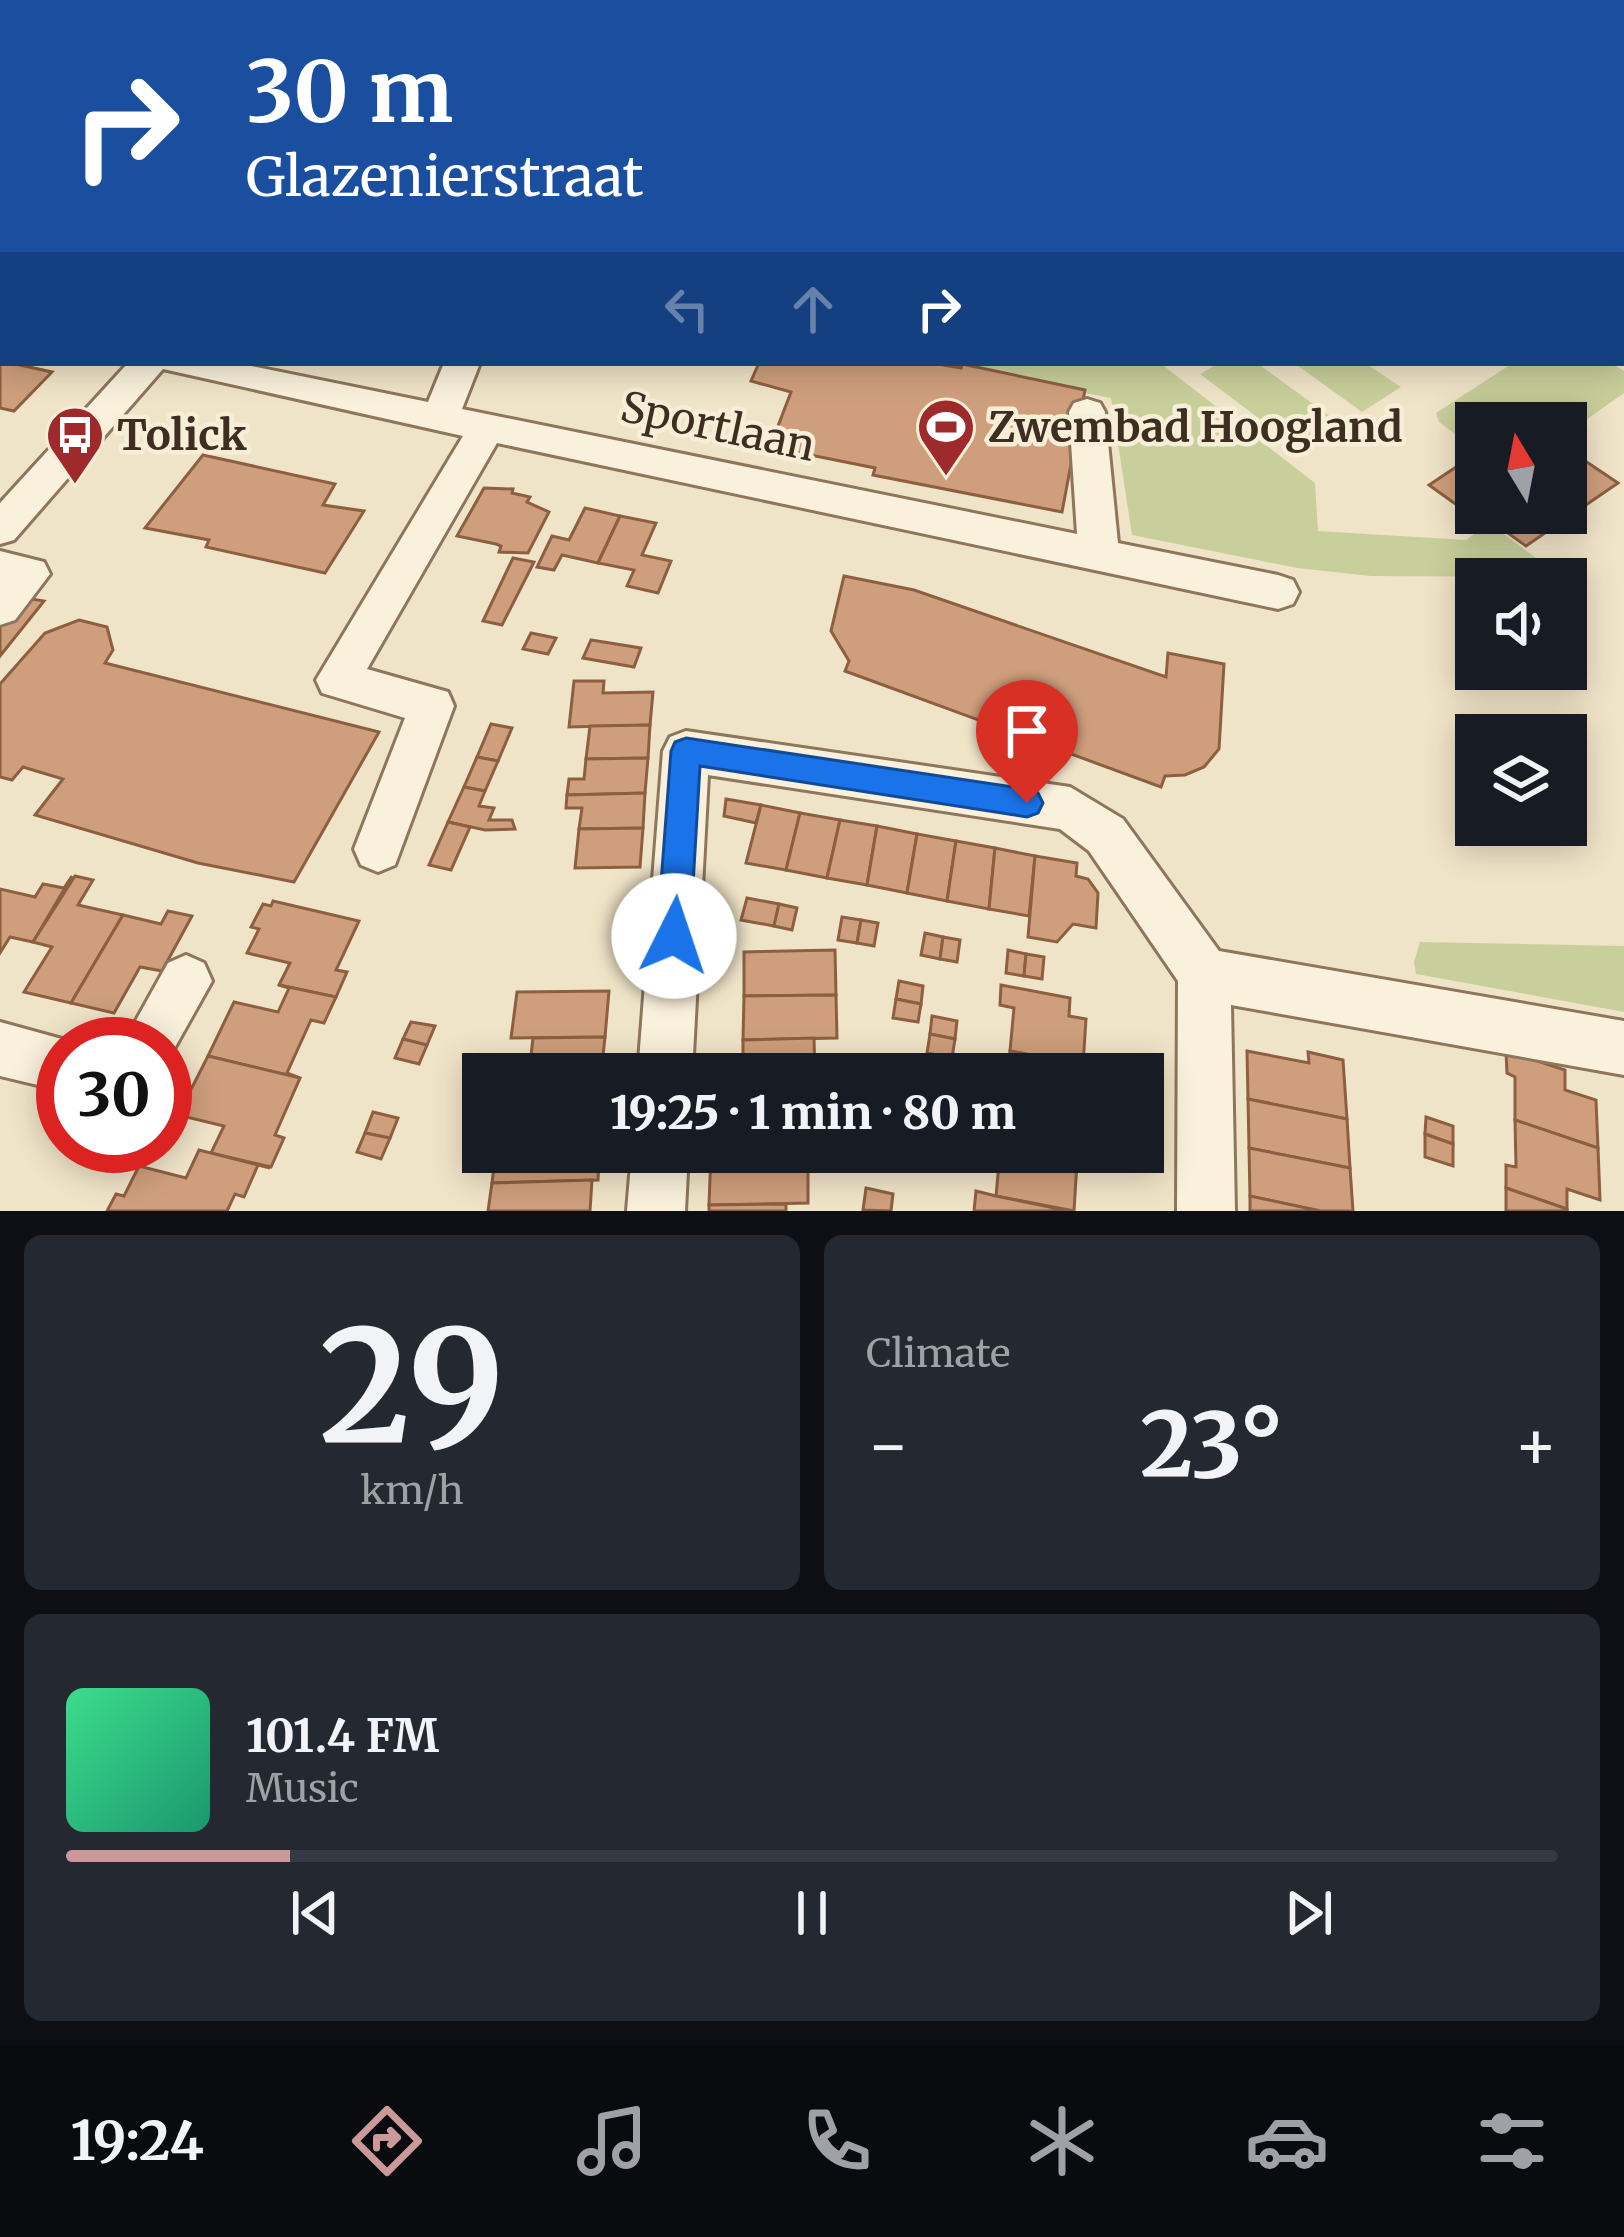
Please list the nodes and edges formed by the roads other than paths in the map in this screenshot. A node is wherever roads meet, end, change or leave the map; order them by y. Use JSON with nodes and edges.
{"nodes":[{"id":1,"x":146,"y":366,"type":"edge"},
{"id":2,"x":192,"y":366,"type":"edge"},
{"id":3,"x":461,"y":366,"type":"edge"},
{"id":4,"x":1087,"y":412,"type":"dead end"},
{"id":5,"x":440,"y":417,"type":"junction"},
{"id":6,"x":487,"y":428,"type":"junction"},
{"id":7,"x":0,"y":529,"type":"edge"},
{"id":8,"x":1099,"y":554,"type":"junction"},
{"id":9,"x":0,"y":567,"type":"edge"},
{"id":10,"x":1278,"y":592,"type":"dead end"},
{"id":11,"x":0,"y":608,"type":"edge"},
{"id":12,"x":378,"y":849,"type":"dead end"},
{"id":13,"x":1204,"y":974,"type":"junction"},
{"id":14,"x":186,"y":981,"type":"dead end"},
{"id":15,"x":165,"y":1017,"type":"edge"},
{"id":16,"x":1624,"y":1048,"type":"edge"},
{"id":17,"x":0,"y":1049,"type":"edge"},
{"id":18,"x":666,"y":1053,"type":"edge"},
{"id":19,"x":36,"y":1058,"type":"edge"},
{"id":20,"x":659,"y":1173,"type":"edge"},
{"id":21,"x":656,"y":1211,"type":"edge"},
{"id":22,"x":1206,"y":1211,"type":"edge"}],
"edges":[{"from":1,"to":7,"type":"street"},
{"from":2,"to":5,"type":"street","name":"Sportlaan"},
{"from":3,"to":5,"type":"street"},
{"from":4,"to":8,"type":"street"},
{"from":5,"to":6,"type":"street","name":"Sportlaan"},
{"from":6,"to":8,"type":"street","name":"Sportlaan"},
{"from":6,"to":12,"type":"street"},
{"from":8,"to":10,"type":"street","name":"Sportlaan"},
{"from":9,"to":11,"type":"street"},
{"from":13,"to":16,"type":"street"},
{"from":13,"to":18,"type":"street"},
{"from":13,"to":22,"type":"street"},
{"from":14,"to":15,"type":"street"},
{"from":17,"to":19,"type":"street"},
{"from":20,"to":21,"type":"street"}]}
